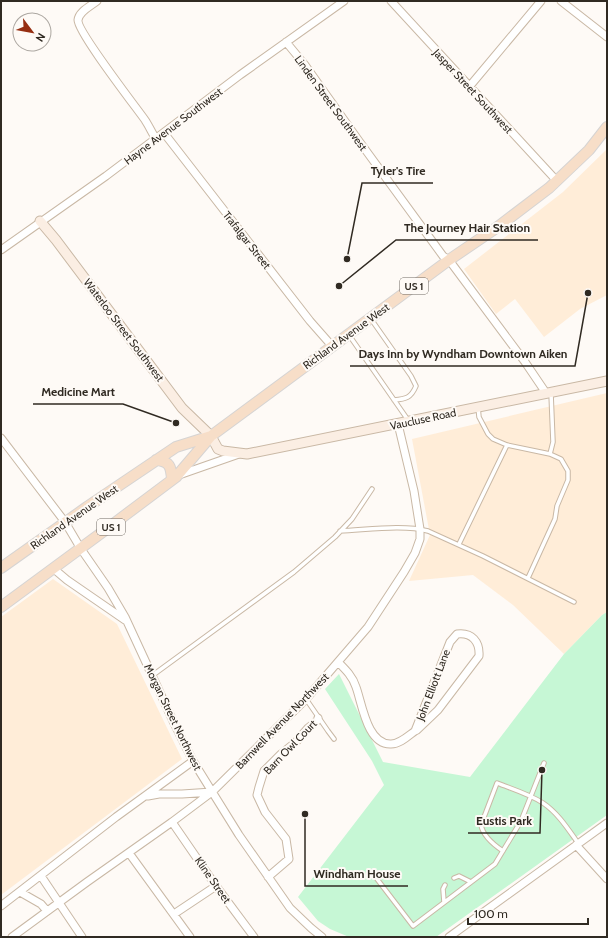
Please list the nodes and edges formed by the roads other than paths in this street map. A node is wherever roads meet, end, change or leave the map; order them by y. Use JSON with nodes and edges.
{"nodes":[{"id":1,"x":97,"y":1,"type":"edge"},
{"id":2,"x":332,"y":1,"type":"edge"},
{"id":3,"x":344,"y":1,"type":"edge"},
{"id":4,"x":391,"y":1,"type":"edge"},
{"id":5,"x":541,"y":1,"type":"edge"},
{"id":6,"x":561,"y":1,"type":"edge"},
{"id":7,"x":329,"y":12,"type":"junction"},
{"id":8,"x":607,"y":37,"type":"edge"},
{"id":9,"x":286,"y":42,"type":"junction"},
{"id":10,"x":469,"y":87,"type":"junction"},
{"id":11,"x":607,"y":127,"type":"edge"},
{"id":12,"x":164,"y":133,"type":"junction"},
{"id":13,"x":156,"y":139,"type":"junction"},
{"id":14,"x":556,"y":180,"type":"junction"},
{"id":15,"x":40,"y":222,"type":"junction"},
{"id":16,"x":1,"y":250,"type":"edge"},
{"id":17,"x":448,"y":260,"type":"junction"},
{"id":18,"x":370,"y":319,"type":"junction"},
{"id":19,"x":348,"y":334,"type":"junction"},
{"id":20,"x":332,"y":346,"type":"junction"},
{"id":21,"x":607,"y":381,"type":"edge"},
{"id":22,"x":548,"y":392,"type":"junction"},
{"id":23,"x":394,"y":400,"type":"junction"},
{"id":24,"x":478,"y":407,"type":"junction"},
{"id":25,"x":409,"y":422,"type":"junction"},
{"id":26,"x":398,"y":424,"type":"junction"},
{"id":27,"x":212,"y":436,"type":"junction"},
{"id":28,"x":1,"y":438,"type":"edge"},
{"id":29,"x":507,"y":445,"type":"junction"},
{"id":30,"x":239,"y":454,"type":"junction"},
{"id":31,"x":550,"y":454,"type":"junction"},
{"id":32,"x":156,"y":460,"type":"junction"},
{"id":33,"x":174,"y":478,"type":"junction"},
{"id":34,"x":372,"y":489,"type":"dead end"},
{"id":35,"x":65,"y":522,"type":"junction"},
{"id":36,"x":420,"y":529,"type":"junction"},
{"id":37,"x":340,"y":531,"type":"junction"},
{"id":38,"x":459,"y":544,"type":"junction"},
{"id":39,"x":81,"y":549,"type":"junction"},
{"id":40,"x":1,"y":568,"type":"edge"},
{"id":41,"x":54,"y":569,"type":"junction"},
{"id":42,"x":528,"y":578,"type":"junction"},
{"id":43,"x":574,"y":602,"type":"dead end"},
{"id":44,"x":1,"y":607,"type":"edge"},
{"id":45,"x":127,"y":621,"type":"junction"},
{"id":46,"x":338,"y":662,"type":"junction"},
{"id":47,"x":153,"y":676,"type":"junction"},
{"id":48,"x":306,"y":699,"type":"junction"},
{"id":49,"x":318,"y":718,"type":"junction"},
{"id":50,"x":415,"y":731,"type":"junction"},
{"id":51,"x":334,"y":739,"type":"dead end"},
{"id":52,"x":193,"y":761,"type":"junction"},
{"id":53,"x":544,"y":763,"type":"dead end"},
{"id":54,"x":212,"y":792,"type":"junction"},
{"id":55,"x":532,"y":797,"type":"junction"},
{"id":56,"x":138,"y":801,"type":"junction"},
{"id":57,"x":172,"y":822,"type":"junction"},
{"id":58,"x":607,"y":823,"type":"edge"},
{"id":59,"x":577,"y":844,"type":"junction"},
{"id":60,"x":503,"y":851,"type":"junction"},
{"id":61,"x":128,"y":853,"type":"junction"},
{"id":62,"x":41,"y":876,"type":"junction"},
{"id":63,"x":268,"y":877,"type":"junction"},
{"id":64,"x":377,"y":878,"type":"dead end"},
{"id":65,"x":454,"y":878,"type":"dead end"},
{"id":66,"x":607,"y":879,"type":"edge"},
{"id":67,"x":471,"y":882,"type":"junction"},
{"id":68,"x":445,"y":885,"type":"dead end"},
{"id":69,"x":216,"y":886,"type":"junction"},
{"id":70,"x":20,"y":892,"type":"junction"},
{"id":71,"x":444,"y":902,"type":"junction"},
{"id":72,"x":59,"y":903,"type":"junction"},
{"id":73,"x":1,"y":906,"type":"edge"},
{"id":74,"x":48,"y":911,"type":"junction"},
{"id":75,"x":174,"y":914,"type":"junction"},
{"id":76,"x":12,"y":937,"type":"edge"},
{"id":77,"x":82,"y":937,"type":"edge"},
{"id":78,"x":190,"y":937,"type":"edge"},
{"id":79,"x":254,"y":937,"type":"edge"},
{"id":80,"x":322,"y":937,"type":"edge"},
{"id":81,"x":449,"y":937,"type":"edge"}],
"edges":[{"from":1,"to":13,"type":"street"},
{"from":2,"to":7,"type":"street"},
{"from":3,"to":7,"type":"street","name":"Hayne Avenue Southwest"},
{"from":4,"to":10,"type":"street","name":"Jasper Street Southwest"},
{"from":5,"to":10,"type":"street"},
{"from":6,"to":8,"type":"street"},
{"from":7,"to":9,"type":"street","name":"Hayne Avenue Southwest"},
{"from":9,"to":12,"type":"street","name":"Hayne Avenue Southwest"},
{"from":9,"to":17,"type":"street","name":"Linden Street Southwest"},
{"from":10,"to":14,"type":"street","name":"Jasper Street Southwest"},
{"from":11,"to":14,"type":"main road","name":"Richland Avenue West","number":"US 1"},
{"from":12,"to":13,"type":"street","name":"Hayne Avenue Southwest"},
{"from":12,"to":20,"type":"street","name":"Trafalgar Street"},
{"from":13,"to":15,"type":"street","name":"Hayne Avenue Southwest"},
{"from":14,"to":17,"type":"main road","name":"Richland Avenue West","number":"US 1"},
{"from":15,"to":16,"type":"street","name":"Hayne Avenue Southwest"},
{"from":15,"to":27,"type":"street","name":"Waterloo Street Southwest"},
{"from":17,"to":18,"type":"main road","name":"Richland Avenue West","number":"US 1"},
{"from":17,"to":22,"type":"street","name":"Linden Street Southwest"},
{"from":18,"to":19,"type":"main road","name":"Richland Avenue West","number":"US 1"},
{"from":18,"to":23,"type":"lane"},
{"from":19,"to":20,"type":"main road","name":"Richland Avenue West","number":"US 1"},
{"from":19,"to":23,"type":"lane"},
{"from":20,"to":27,"type":"main road","name":"Richland Avenue West","number":"US 1"},
{"from":21,"to":22,"type":"street","name":"Vaucluse Road"},
{"from":22,"to":24,"type":"street","name":"Vaucluse Road"},
{"from":22,"to":31,"type":"lane"},
{"from":23,"to":25,"type":"lane"},
{"from":24,"to":25,"type":"street","name":"Vaucluse Road"},
{"from":24,"to":29,"type":"lane"},
{"from":25,"to":26,"type":"street","name":"Vaucluse Road"},
{"from":26,"to":30,"type":"street","name":"Vaucluse Road"},
{"from":26,"to":36,"type":"street","name":"Barnwell Avenue Northwest"},
{"from":27,"to":30,"type":"street","name":"Waterloo Street Southwest"},
{"from":27,"to":32,"type":"main road","name":"Richland Avenue West","number":"US 1"},
{"from":27,"to":33,"type":"main road","name":"Richland Avenue West","number":"US 1"},
{"from":28,"to":35,"type":"street","name":"Morgan Street Northwest"},
{"from":29,"to":31,"type":"lane"},
{"from":29,"to":38,"type":"lane"},
{"from":30,"to":33,"type":"street"},
{"from":31,"to":42,"type":"lane"},
{"from":32,"to":33,"type":"main road"},
{"from":32,"to":35,"type":"main road","name":"Richland Avenue West","number":"US 1"},
{"from":33,"to":39,"type":"main road","name":"Richland Avenue West","number":"US 1"},
{"from":34,"to":37,"type":"lane"},
{"from":35,"to":39,"type":"street","name":"Morgan Street Northwest"},
{"from":35,"to":40,"type":"main road","name":"Richland Avenue West","number":"US 1"},
{"from":36,"to":37,"type":"lane"},
{"from":36,"to":38,"type":"lane"},
{"from":36,"to":46,"type":"street","name":"Barnwell Avenue Northwest"},
{"from":37,"to":47,"type":"lane"},
{"from":38,"to":42,"type":"lane"},
{"from":39,"to":41,"type":"main road","name":"Richland Avenue West","number":"US 1"},
{"from":39,"to":45,"type":"street","name":"Morgan Street Northwest"},
{"from":41,"to":44,"type":"main road","name":"Richland Avenue West","number":"US 1"},
{"from":41,"to":45,"type":"street"},
{"from":42,"to":43,"type":"lane"},
{"from":45,"to":47,"type":"street","name":"Morgan Street Northwest"},
{"from":46,"to":48,"type":"street","name":"Barnwell Avenue Northwest"},
{"from":46,"to":50,"type":"street","name":"John Elliott Lane"},
{"from":47,"to":52,"type":"street","name":"Morgan Street Northwest"},
{"from":48,"to":49,"type":"lane"},
{"from":48,"to":54,"type":"street","name":"Barnwell Avenue Northwest"},
{"from":49,"to":51,"type":"lane"},
{"from":49,"to":63,"type":"street","name":"Barn Owl Court"},
{"from":50,"to":50,"type":"street","name":"John Elliott Lane"},
{"from":52,"to":54,"type":"street","name":"Morgan Street Northwest"},
{"from":52,"to":56,"type":"street"},
{"from":53,"to":55,"type":"lane"},
{"from":54,"to":56,"type":"street"},
{"from":54,"to":57,"type":"street","name":"Barnwell Avenue Northwest"},
{"from":54,"to":63,"type":"street","name":"Morgan Street Northwest"},
{"from":55,"to":59,"type":"lane"},
{"from":55,"to":60,"type":"lane"},
{"from":55,"to":60,"type":"lane"},
{"from":56,"to":62,"type":"street"},
{"from":57,"to":61,"type":"street","name":"Barnwell Avenue Northwest"},
{"from":57,"to":69,"type":"street","name":"Kline Street"},
{"from":58,"to":59,"type":"street"},
{"from":59,"to":66,"type":"street"},
{"from":59,"to":81,"type":"street"},
{"from":60,"to":67,"type":"lane"},
{"from":61,"to":72,"type":"street","name":"Barnwell Avenue Northwest"},
{"from":61,"to":75,"type":"street"},
{"from":62,"to":70,"type":"street"},
{"from":62,"to":72,"type":"street"},
{"from":63,"to":80,"type":"street","name":"Morgan Street Northwest"},
{"from":64,"to":71,"type":"lane"},
{"from":65,"to":67,"type":"lane"},
{"from":67,"to":71,"type":"lane"},
{"from":68,"to":71,"type":"lane"},
{"from":69,"to":75,"type":"street"},
{"from":69,"to":79,"type":"street","name":"Kline Street"},
{"from":70,"to":73,"type":"street"},
{"from":70,"to":74,"type":"street"},
{"from":72,"to":74,"type":"street","name":"Barnwell Avenue Northwest"},
{"from":72,"to":77,"type":"street"},
{"from":74,"to":76,"type":"street","name":"Barnwell Avenue Northwest"},
{"from":75,"to":78,"type":"street"}]}
